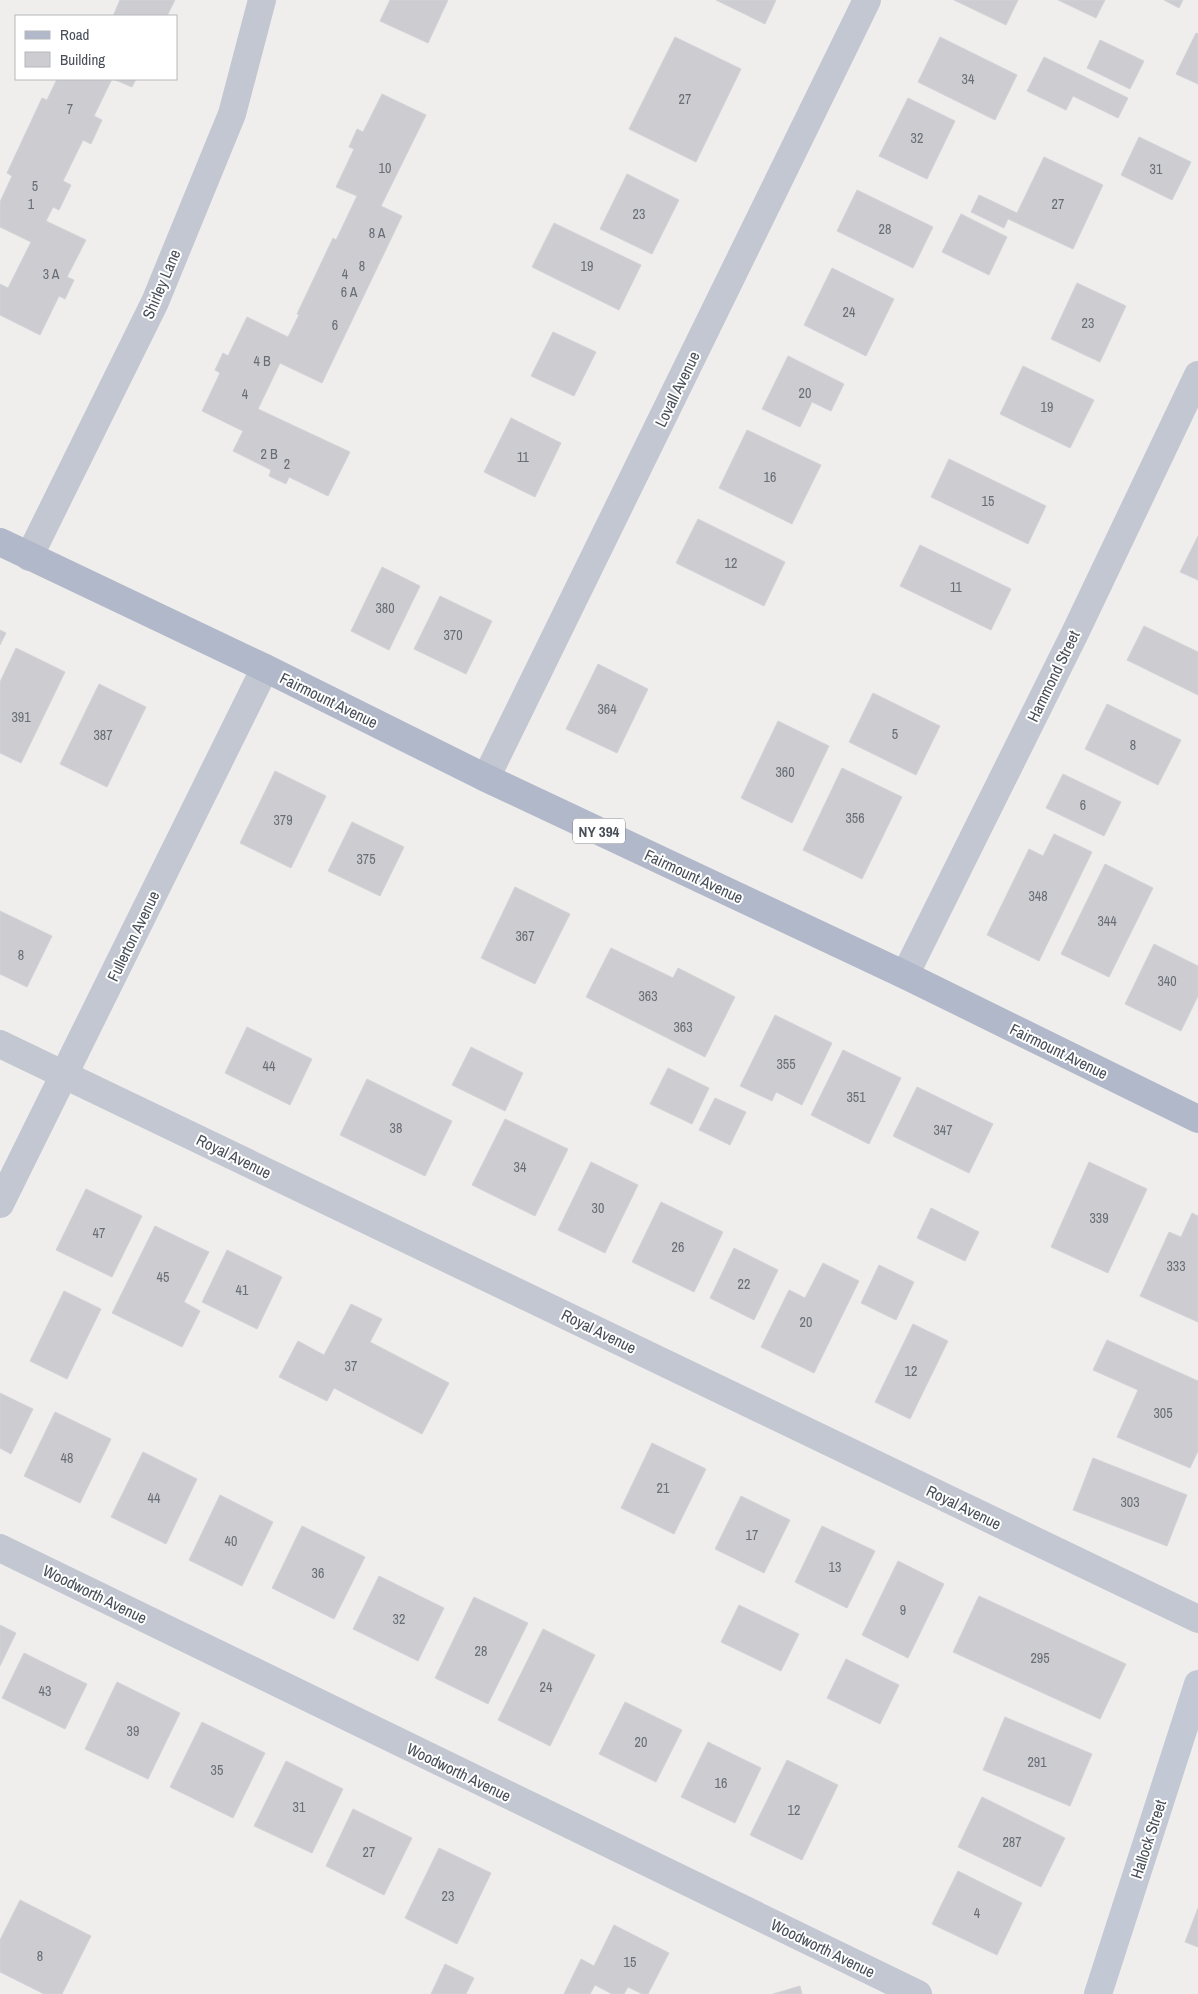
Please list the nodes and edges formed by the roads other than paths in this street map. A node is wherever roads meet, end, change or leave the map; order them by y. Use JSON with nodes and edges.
{"nodes":[{"id":1,"x":262,"y":0,"type":"edge"},
{"id":2,"x":867,"y":0,"type":"edge"},
{"id":3,"x":1198,"y":375,"type":"edge"},
{"id":4,"x":0,"y":542,"type":"edge"},
{"id":5,"x":29,"y":557,"type":"junction"},
{"id":6,"x":265,"y":668,"type":"junction"},
{"id":7,"x":486,"y":778,"type":"junction"},
{"id":8,"x":905,"y":976,"type":"junction"},
{"id":9,"x":0,"y":1044,"type":"edge"},
{"id":10,"x":64,"y":1075,"type":"junction"},
{"id":11,"x":1198,"y":1118,"type":"edge"},
{"id":12,"x":0,"y":1204,"type":"edge"},
{"id":13,"x":0,"y":1548,"type":"edge"},
{"id":14,"x":1198,"y":1619,"type":"edge"},
{"id":15,"x":1198,"y":1684,"type":"edge"},
{"id":16,"x":918,"y":1994,"type":"edge"},
{"id":17,"x":1098,"y":1994,"type":"edge"}],
"edges":[{"from":1,"to":5,"type":"street","name":"Shirley Lane"},
{"from":2,"to":7,"type":"street","name":"Lovall Avenue"},
{"from":3,"to":8,"type":"street","name":"Hammond Street"},
{"from":4,"to":5,"type":"main road","name":"Fairmount Avenue","number":"NY 394"},
{"from":5,"to":6,"type":"main road","name":"Fairmount Avenue","number":"NY 394"},
{"from":6,"to":7,"type":"main road","name":"Fairmount Avenue","number":"NY 394"},
{"from":6,"to":10,"type":"street","name":"Fullerton Avenue"},
{"from":7,"to":8,"type":"main road","name":"Fairmount Avenue","number":"NY 394"},
{"from":8,"to":11,"type":"main road","name":"Fairmount Avenue","number":"NY 394"},
{"from":9,"to":10,"type":"street","name":"Royal Avenue"},
{"from":10,"to":12,"type":"street","name":"Fullerton Avenue"},
{"from":10,"to":14,"type":"street","name":"Royal Avenue"},
{"from":13,"to":16,"type":"street","name":"Woodworth Avenue"},
{"from":15,"to":17,"type":"street","name":"Hallock Street"}]}
